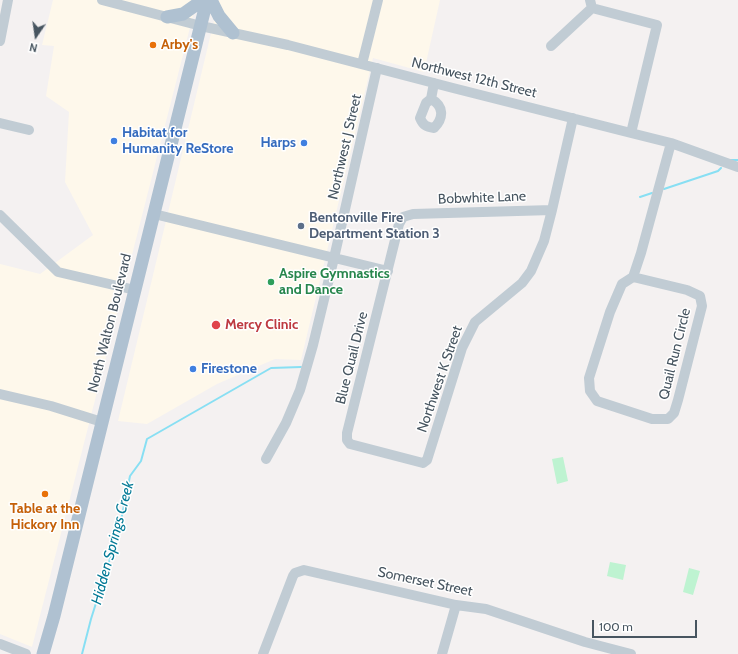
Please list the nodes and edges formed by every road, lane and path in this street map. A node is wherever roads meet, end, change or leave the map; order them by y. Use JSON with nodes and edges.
{"nodes":[{"id":1,"x":8,"y":0,"type":"edge"},
{"id":2,"x":102,"y":0,"type":"edge"},
{"id":3,"x":203,"y":0,"type":"edge"},
{"id":4,"x":207,"y":0,"type":"edge"},
{"id":5,"x":211,"y":0,"type":"edge"},
{"id":6,"x":378,"y":0,"type":"edge"},
{"id":7,"x":591,"y":4,"type":"edge"},
{"id":8,"x":166,"y":17,"type":"junction"},
{"id":9,"x":201,"y":26,"type":"junction"},
{"id":10,"x":233,"y":33,"type":"junction"},
{"id":11,"x":0,"y":41,"type":"edge"},
{"id":12,"x":551,"y":46,"type":"dead end"},
{"id":13,"x":362,"y":64,"type":"junction"},
{"id":14,"x":377,"y":68,"type":"junction"},
{"id":15,"x":434,"y":83,"type":"junction"},
{"id":16,"x":431,"y":99,"type":"dead end"},
{"id":17,"x":573,"y":118,"type":"junction"},
{"id":18,"x":0,"y":123,"type":"edge"},
{"id":19,"x":29,"y":130,"type":"dead end"},
{"id":20,"x":631,"y":133,"type":"junction"},
{"id":21,"x":671,"y":143,"type":"junction"},
{"id":22,"x":738,"y":167,"type":"edge"},
{"id":23,"x":552,"y":210,"type":"junction"},
{"id":24,"x":154,"y":214,"type":"junction"},
{"id":25,"x":413,"y":214,"type":"joint"},
{"id":26,"x":0,"y":215,"type":"edge"},
{"id":27,"x":334,"y":258,"type":"junction"},
{"id":28,"x":388,"y":271,"type":"junction"},
{"id":29,"x":632,"y":277,"type":"junction"},
{"id":30,"x":135,"y":290,"type":"junction"},
{"id":31,"x":0,"y":394,"type":"edge"},
{"id":32,"x":102,"y":422,"type":"junction"},
{"id":33,"x":350,"y":444,"type":"joint"},
{"id":34,"x":266,"y":459,"type":"dead end"},
{"id":35,"x":456,"y":605,"type":"junction"},
{"id":36,"x":0,"y":644,"type":"edge"},
{"id":37,"x":26,"y":654,"type":"edge"},
{"id":38,"x":43,"y":654,"type":"edge"},
{"id":39,"x":263,"y":654,"type":"edge"},
{"id":40,"x":442,"y":654,"type":"edge"},
{"id":41,"x":632,"y":654,"type":"edge"}],
"edges":[{"from":1,"to":11,"type":"street"},
{"from":2,"to":8,"type":"street","name":"Northwest 12th Street"},
{"from":3,"to":8,"type":"main road"},
{"from":4,"to":9,"type":"main road","name":"North Walton Boulevard"},
{"from":5,"to":10,"type":"main road"},
{"from":6,"to":13,"type":"street"},
{"from":7,"to":12,"type":"street"},
{"from":7,"to":20,"type":"street"},
{"from":8,"to":9,"type":"street","name":"Northwest 12th Street"},
{"from":9,"to":10,"type":"street","name":"Northwest 12th Street"},
{"from":9,"to":24,"type":"main road","name":"North Walton Boulevard"},
{"from":10,"to":13,"type":"street","name":"Northwest 12th Street"},
{"from":13,"to":14,"type":"street","name":"Northwest 12th Street"},
{"from":14,"to":15,"type":"street","name":"Northwest 12th Street"},
{"from":14,"to":27,"type":"street","name":"Northwest J Street"},
{"from":15,"to":16,"type":"street"},
{"from":15,"to":17,"type":"street","name":"Northwest 12th Street"},
{"from":17,"to":20,"type":"street","name":"Northwest 12th Street"},
{"from":17,"to":23,"type":"street","name":"Northwest K Street"},
{"from":18,"to":19,"type":"street"},
{"from":20,"to":21,"type":"street","name":"Northwest 12th Street"},
{"from":21,"to":22,"type":"street","name":"Northwest 12th Street"},
{"from":21,"to":29,"type":"street","name":"Quail Run Circle"},
{"from":23,"to":25,"type":"street","name":"Bobwhite Lane"},
{"from":23,"to":33,"type":"street","name":"Northwest K Street"},
{"from":24,"to":27,"type":"street"},
{"from":24,"to":30,"type":"main road","name":"North Walton Boulevard"},
{"from":25,"to":28,"type":"street","name":"Blue Quail Drive"},
{"from":26,"to":30,"type":"street"},
{"from":27,"to":28,"type":"street"},
{"from":27,"to":34,"type":"street","name":"Northwest J Street"},
{"from":28,"to":33,"type":"street","name":"Blue Quail Drive"},
{"from":29,"to":29,"type":"street","name":"Quail Run Circle"},
{"from":30,"to":32,"type":"main road","name":"North Walton Boulevard"},
{"from":31,"to":32,"type":"street"},
{"from":32,"to":38,"type":"main road","name":"North Walton Boulevard"},
{"from":35,"to":39,"type":"street","name":"Somerset Street"},
{"from":35,"to":40,"type":"street"},
{"from":35,"to":41,"type":"street","name":"Somerset Street"},
{"from":36,"to":37,"type":"street"}]}
